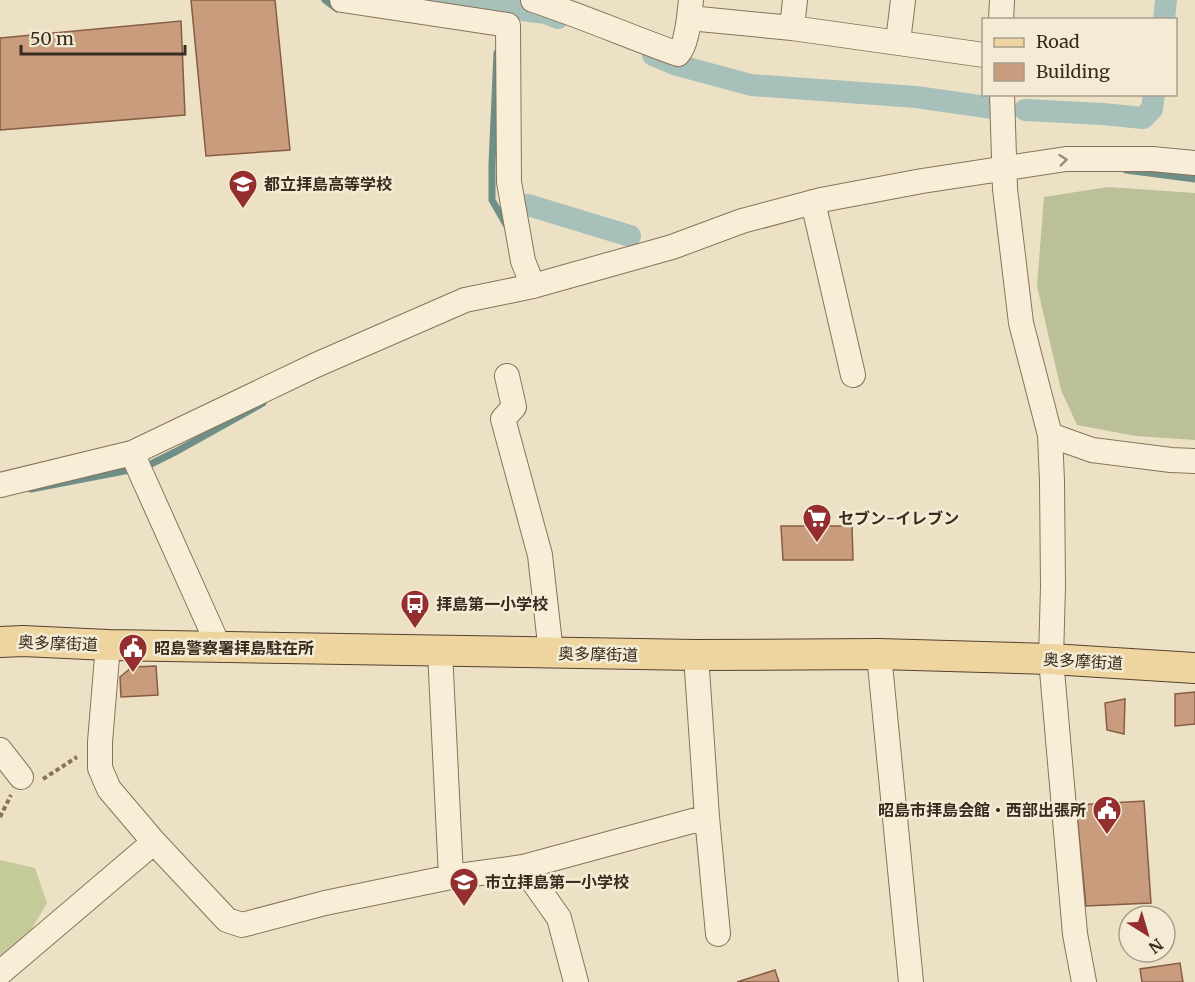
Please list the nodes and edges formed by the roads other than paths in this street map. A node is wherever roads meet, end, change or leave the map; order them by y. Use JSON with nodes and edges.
{"nodes":[{"id":1,"x":342,"y":0,"type":"edge"},
{"id":2,"x":534,"y":0,"type":"edge"},
{"id":3,"x":795,"y":0,"type":"edge"},
{"id":4,"x":903,"y":0,"type":"edge"},
{"id":5,"x":1002,"y":0,"type":"edge"},
{"id":6,"x":579,"y":7,"type":"edge"},
{"id":7,"x":690,"y":9,"type":"edge"},
{"id":8,"x":1001,"y":18,"type":"edge"},
{"id":9,"x":792,"y":28,"type":"junction"},
{"id":10,"x":898,"y":42,"type":"junction"},
{"id":11,"x":982,"y":55,"type":"edge"},
{"id":12,"x":1002,"y":96,"type":"edge"},
{"id":13,"x":1195,"y":163,"type":"edge"},
{"id":14,"x":1005,"y":179,"type":"junction"},
{"id":15,"x":813,"y":202,"type":"junction"},
{"id":16,"x":533,"y":286,"type":"junction"},
{"id":17,"x":853,"y":375,"type":"dead end"},
{"id":18,"x":507,"y":376,"type":"dead end"},
{"id":19,"x":1050,"y":435,"type":"junction"},
{"id":20,"x":132,"y":454,"type":"junction"},
{"id":21,"x":1195,"y":461,"type":"edge"},
{"id":22,"x":0,"y":485,"type":"edge"},
{"id":23,"x":0,"y":642,"type":"edge"},
{"id":24,"x":108,"y":645,"type":"junction"},
{"id":25,"x":219,"y":647,"type":"junction"},
{"id":26,"x":440,"y":651,"type":"junction"},
{"id":27,"x":551,"y":653,"type":"junction"},
{"id":28,"x":879,"y":654,"type":"junction"},
{"id":29,"x":696,"y":655,"type":"junction"},
{"id":30,"x":1051,"y":659,"type":"junction"},
{"id":31,"x":1195,"y":668,"type":"edge"},
{"id":32,"x":0,"y":750,"type":"edge"},
{"id":33,"x":21,"y":777,"type":"dead end"},
{"id":34,"x":707,"y":817,"type":"junction"},
{"id":35,"x":154,"y":842,"type":"junction"},
{"id":36,"x":523,"y":867,"type":"junction"},
{"id":37,"x":451,"y":877,"type":"junction"},
{"id":38,"x":718,"y":934,"type":"dead end"},
{"id":39,"x":0,"y":973,"type":"edge"},
{"id":40,"x":576,"y":982,"type":"edge"},
{"id":41,"x":911,"y":982,"type":"edge"},
{"id":42,"x":1084,"y":982,"type":"edge"}],
"edges":[{"from":1,"to":16,"type":"street"},
{"from":2,"to":6,"type":"street"},
{"from":3,"to":9,"type":"street"},
{"from":4,"to":10,"type":"street"},
{"from":5,"to":8,"type":"street"},
{"from":6,"to":7,"type":"street"},
{"from":7,"to":9,"type":"street"},
{"from":9,"to":10,"type":"street"},
{"from":10,"to":11,"type":"street"},
{"from":12,"to":14,"type":"street"},
{"from":14,"to":13,"type":"street","one_way":true},
{"from":14,"to":15,"type":"street"},
{"from":14,"to":19,"type":"street"},
{"from":15,"to":16,"type":"street"},
{"from":15,"to":17,"type":"street"},
{"from":16,"to":20,"type":"street"},
{"from":18,"to":27,"type":"street"},
{"from":19,"to":21,"type":"street"},
{"from":19,"to":30,"type":"street"},
{"from":20,"to":22,"type":"street"},
{"from":20,"to":25,"type":"street"},
{"from":23,"to":24,"type":"main road","name":"奥多摩街道"},
{"from":24,"to":25,"type":"main road","name":"奥多摩街道"},
{"from":24,"to":35,"type":"street"},
{"from":25,"to":26,"type":"main road","name":"奥多摩街道"},
{"from":26,"to":27,"type":"main road","name":"奥多摩街道"},
{"from":26,"to":37,"type":"street"},
{"from":27,"to":29,"type":"main road","name":"奥多摩街道"},
{"from":28,"to":29,"type":"main road","name":"奥多摩街道"},
{"from":28,"to":30,"type":"main road","name":"奥多摩街道"},
{"from":28,"to":41,"type":"street"},
{"from":29,"to":34,"type":"street"},
{"from":30,"to":31,"type":"main road","name":"奥多摩街道"},
{"from":30,"to":42,"type":"street"},
{"from":32,"to":33,"type":"street"},
{"from":34,"to":36,"type":"street"},
{"from":34,"to":38,"type":"street"},
{"from":35,"to":37,"type":"street"},
{"from":35,"to":39,"type":"street"},
{"from":36,"to":37,"type":"street"},
{"from":36,"to":40,"type":"street"}]}
